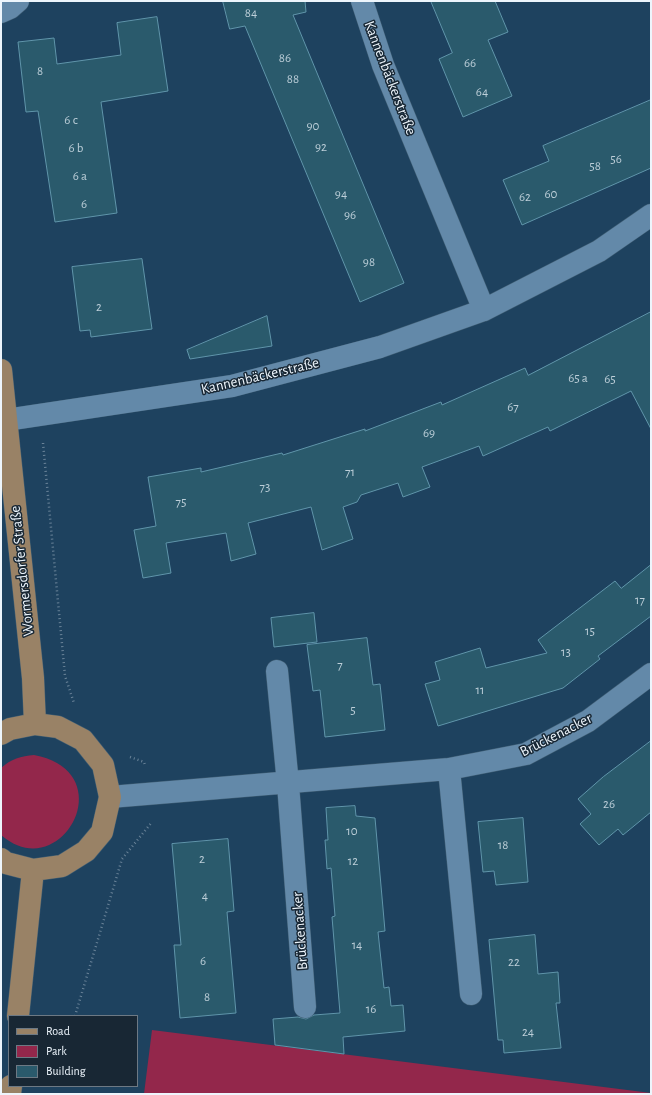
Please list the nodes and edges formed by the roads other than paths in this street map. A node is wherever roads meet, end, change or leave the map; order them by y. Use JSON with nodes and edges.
{"nodes":[{"id":1,"x":18,"y":1,"type":"edge"},
{"id":2,"x":362,"y":1,"type":"edge"},
{"id":3,"x":1,"y":12,"type":"edge"},
{"id":4,"x":651,"y":215,"type":"edge"},
{"id":5,"x":484,"y":310,"type":"junction"},
{"id":6,"x":1,"y":370,"type":"edge"},
{"id":7,"x":6,"y":420,"type":"junction"},
{"id":8,"x":277,"y":671,"type":"dead end"},
{"id":9,"x":651,"y":674,"type":"edge"},
{"id":10,"x":36,"y":724,"type":"junction"},
{"id":11,"x":1,"y":734,"type":"edge"},
{"id":12,"x":449,"y":769,"type":"junction"},
{"id":13,"x":288,"y":784,"type":"junction"},
{"id":14,"x":110,"y":797,"type":"junction"},
{"id":15,"x":1,"y":859,"type":"edge"},
{"id":16,"x":33,"y":870,"type":"junction"},
{"id":17,"x":471,"y":994,"type":"dead end"},
{"id":18,"x":305,"y":1007,"type":"dead end"},
{"id":19,"x":18,"y":1015,"type":"edge"}],
"edges":[{"from":1,"to":3,"type":"street"},
{"from":2,"to":5,"type":"street","name":"Kannenbäckerstraße"},
{"from":4,"to":5,"type":"street","name":"Kannenbäckerstraße"},
{"from":5,"to":7,"type":"street","name":"Kannenbäckerstraße"},
{"from":6,"to":7,"type":"main road","name":"Wormersdorfer Straße"},
{"from":7,"to":10,"type":"main road","name":"Wormersdorfer Straße"},
{"from":8,"to":13,"type":"street","name":"Brückenacker"},
{"from":9,"to":12,"type":"street","name":"Brückenacker"},
{"from":10,"to":11,"type":"main road"},
{"from":10,"to":14,"type":"main road"},
{"from":12,"to":13,"type":"street","name":"Brückenacker"},
{"from":12,"to":17,"type":"street"},
{"from":13,"to":14,"type":"street","name":"Brückenacker"},
{"from":13,"to":18,"type":"street","name":"Brückenacker"},
{"from":14,"to":16,"type":"main road"},
{"from":15,"to":16,"type":"main road"},
{"from":16,"to":19,"type":"main road"}]}
